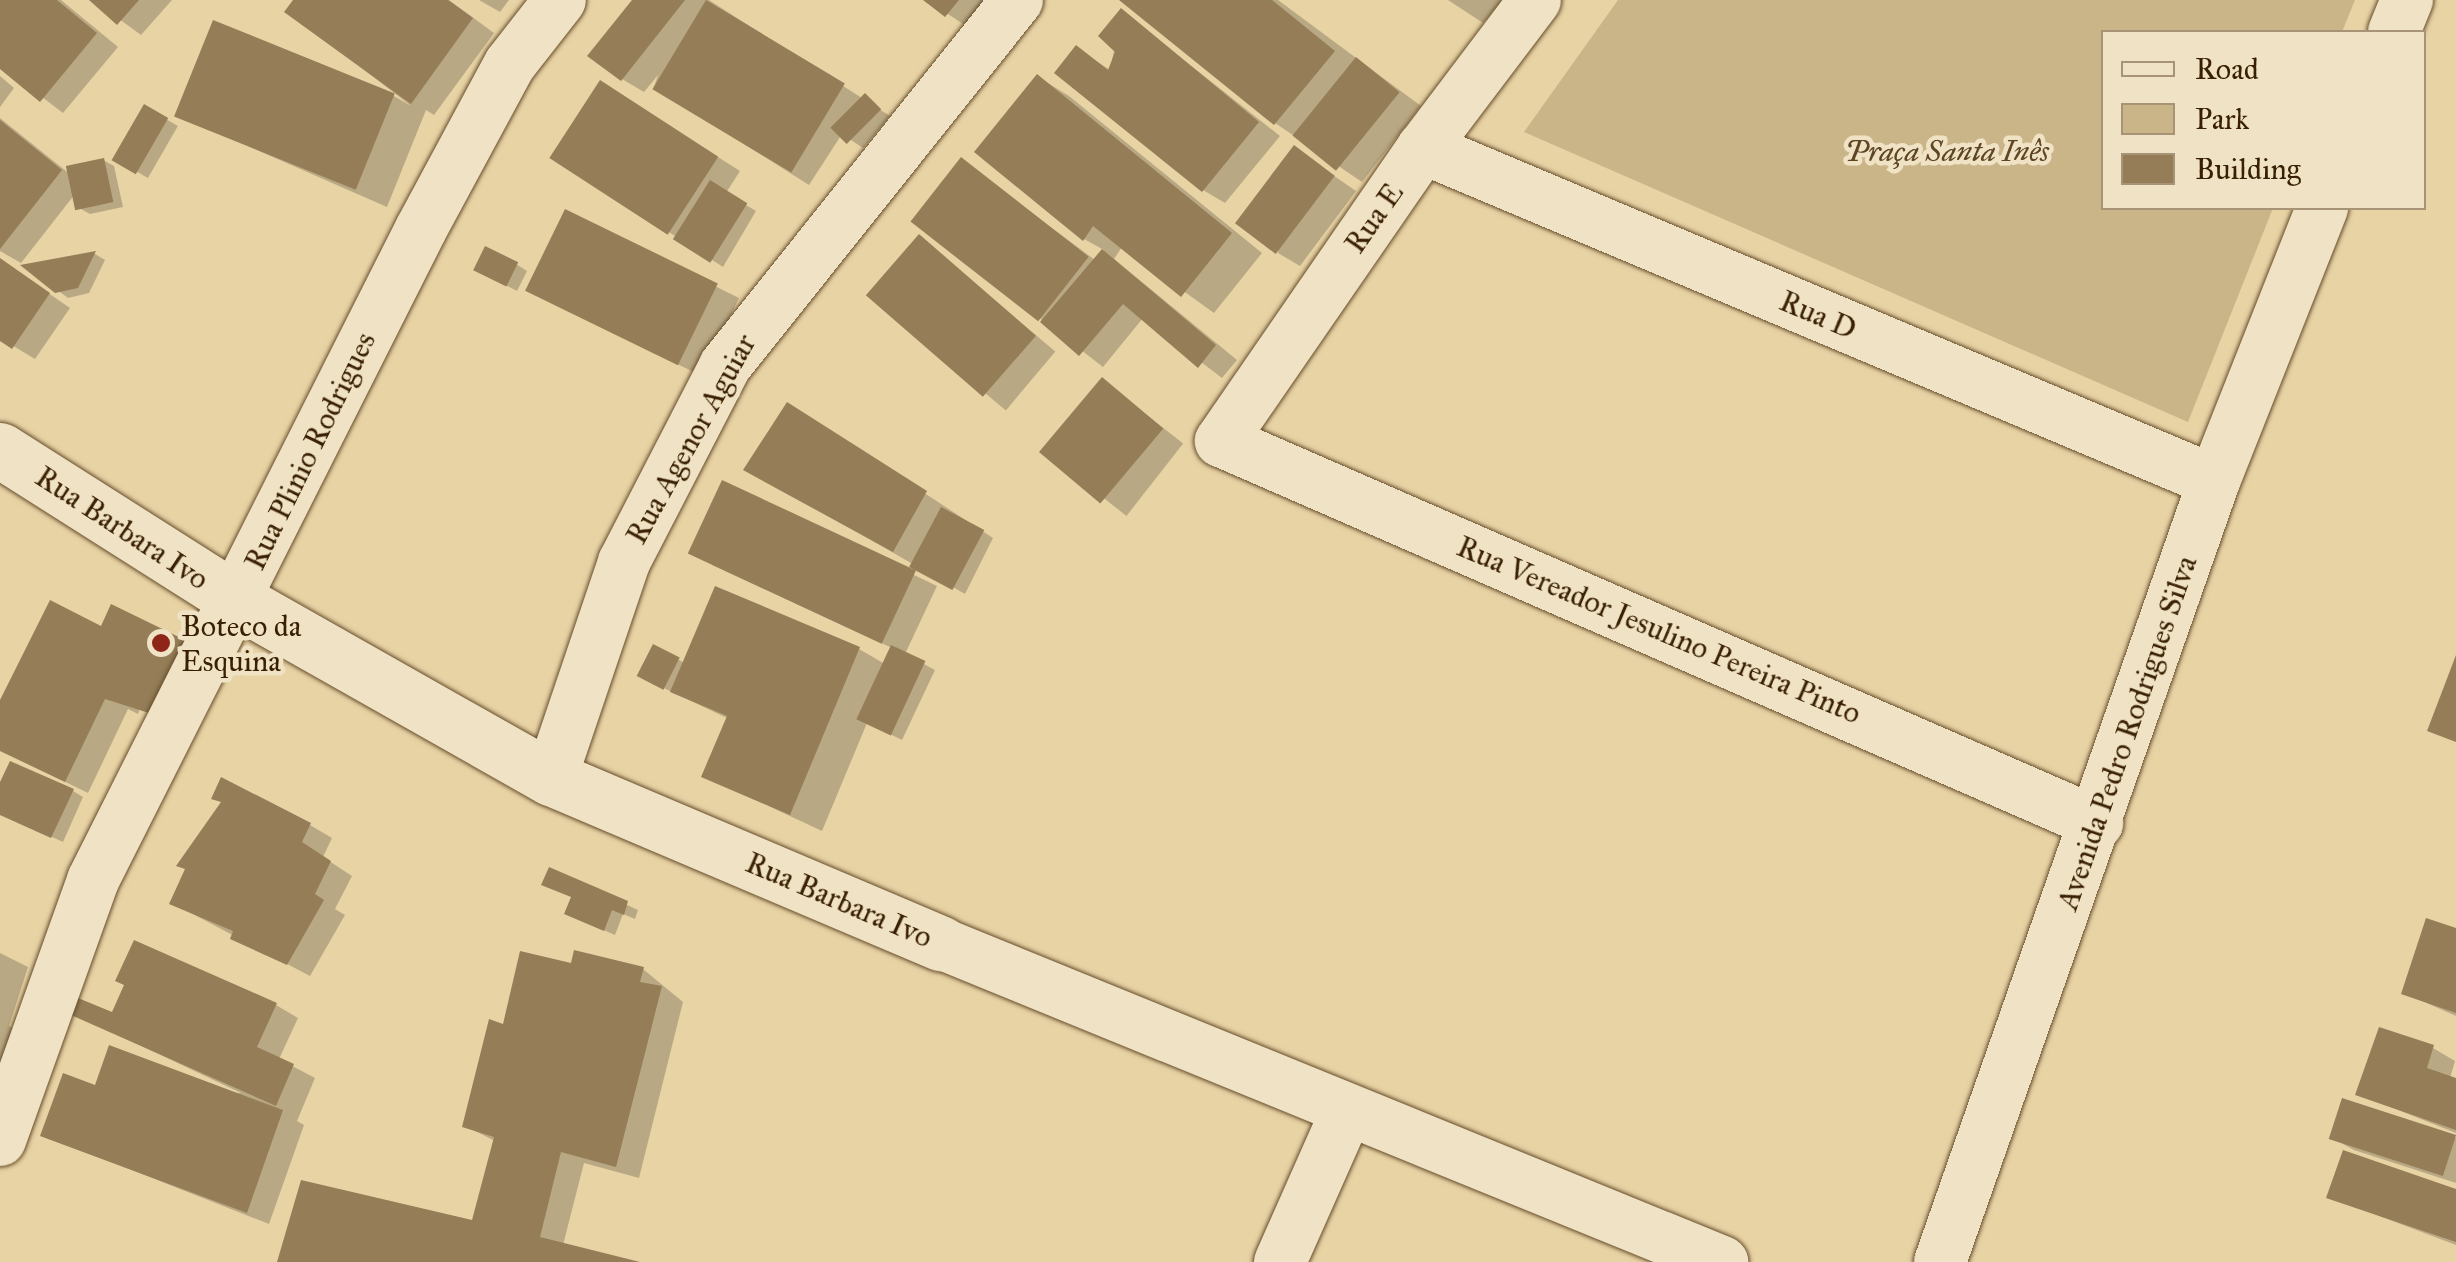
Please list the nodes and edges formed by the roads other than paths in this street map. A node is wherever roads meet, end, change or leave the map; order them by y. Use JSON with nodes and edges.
{"nodes":[{"id":1,"x":560,"y":0,"type":"edge"},
{"id":2,"x":1016,"y":0,"type":"edge"},
{"id":3,"x":1534,"y":0,"type":"edge"},
{"id":4,"x":2408,"y":0,"type":"edge"},
{"id":5,"x":2395,"y":30,"type":"edge"},
{"id":6,"x":1422,"y":148,"type":"junction"},
{"id":7,"x":2321,"y":210,"type":"edge"},
{"id":8,"x":1220,"y":441,"type":"joint"},
{"id":9,"x":0,"y":450,"type":"edge"},
{"id":10,"x":2214,"y":481,"type":"junction"},
{"id":11,"x":236,"y":600,"type":"junction"},
{"id":12,"x":550,"y":778,"type":"junction"},
{"id":13,"x":2097,"y":822,"type":"junction"},
{"id":14,"x":940,"y":943,"type":"joint"},
{"id":15,"x":1347,"y":1111,"type":"junction"},
{"id":16,"x":0,"y":1140,"type":"edge"},
{"id":17,"x":1280,"y":1262,"type":"edge"},
{"id":18,"x":1722,"y":1262,"type":"edge"},
{"id":19,"x":1940,"y":1262,"type":"edge"}],
"edges":[{"from":1,"to":11,"type":"street","name":"Rua Plinio Rodrigues"},
{"from":2,"to":12,"type":"street","name":"Rua Agenor Aguiar"},
{"from":3,"to":6,"type":"street","name":"Rua E"},
{"from":4,"to":5,"type":"street"},
{"from":6,"to":8,"type":"street","name":"Rua E"},
{"from":6,"to":10,"type":"street","name":"Rua D"},
{"from":7,"to":10,"type":"street","name":"Avenida Pedro Rodrigues Silva"},
{"from":8,"to":13,"type":"street","name":"Rua Vereador Jesulino Pereira Pinto"},
{"from":9,"to":11,"type":"street","name":"Rua Barbara Ivo"},
{"from":10,"to":13,"type":"street","name":"Avenida Pedro Rodrigues Silva"},
{"from":11,"to":12,"type":"street","name":"Rua Barbara Ivo"},
{"from":11,"to":16,"type":"street","name":"Rua Plinio Rodrigues"},
{"from":12,"to":14,"type":"street","name":"Rua Barbara Ivo"},
{"from":13,"to":19,"type":"street","name":"Avenida Pedro Rodrigues Silva"},
{"from":14,"to":15,"type":"street","name":"Rua Barbara Ivo"},
{"from":15,"to":17,"type":"street"},
{"from":15,"to":18,"type":"street","name":"Rua Barbara Ivo"}]}
